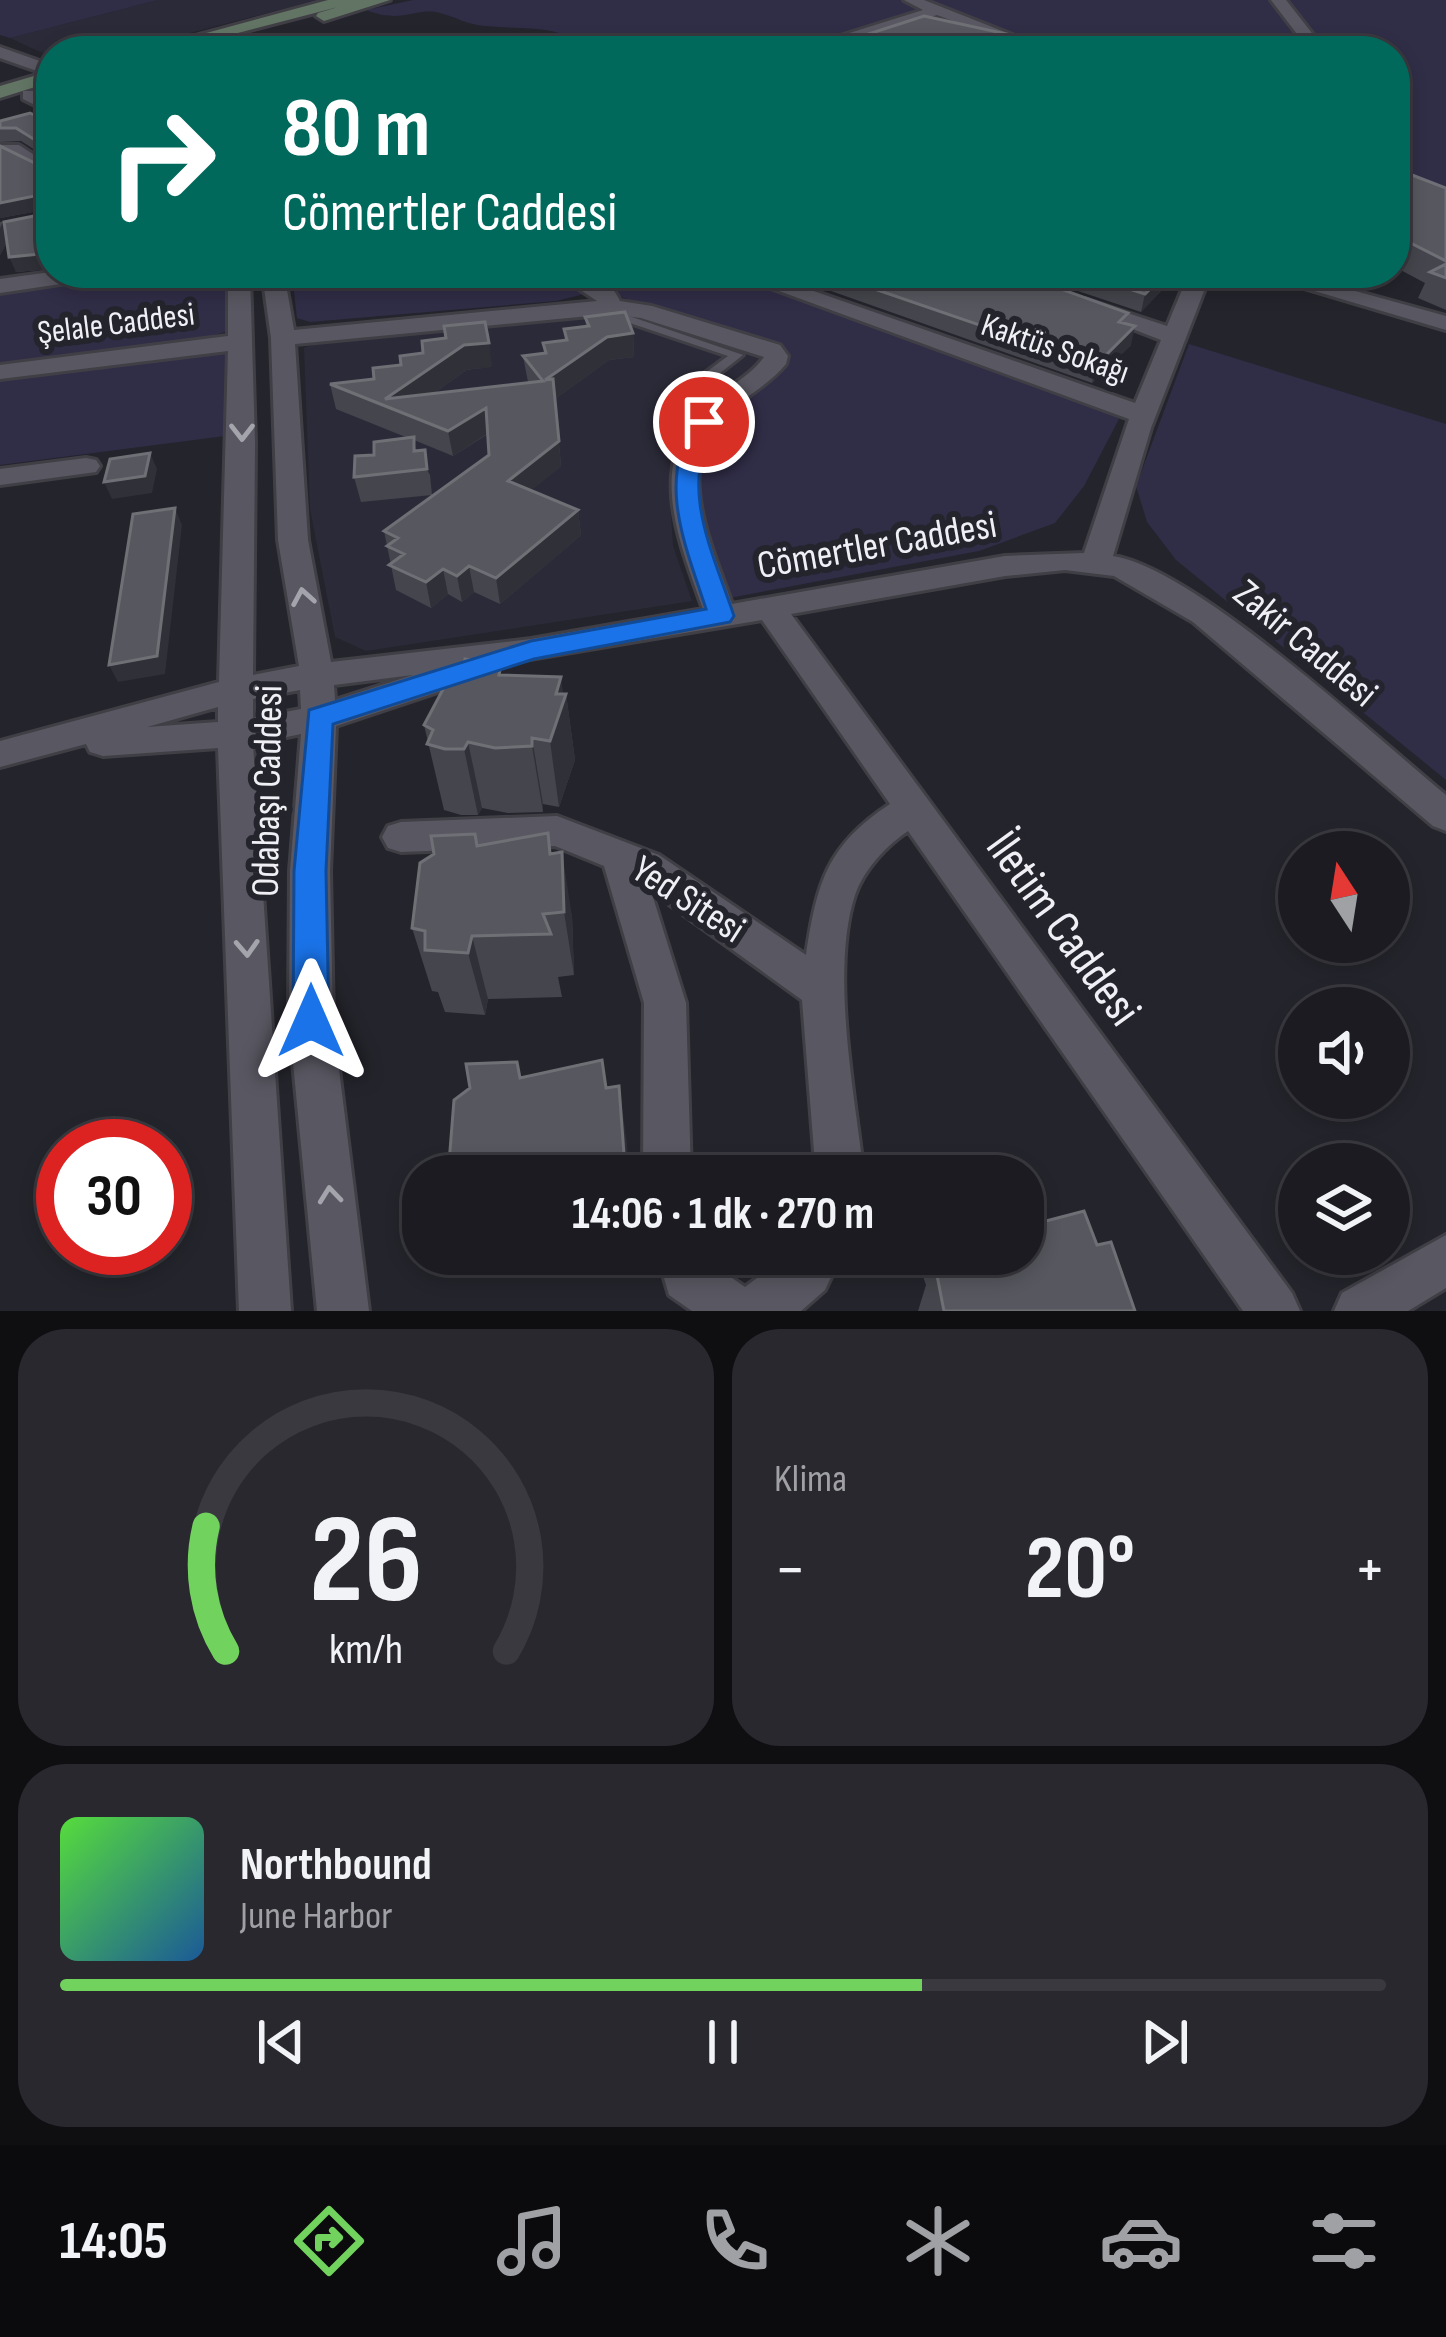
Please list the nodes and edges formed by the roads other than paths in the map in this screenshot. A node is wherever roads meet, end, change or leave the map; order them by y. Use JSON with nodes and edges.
{"nodes":[{"id":1,"x":347,"y":0,"type":"edge"},
{"id":2,"x":382,"y":0,"type":"edge"},
{"id":3,"x":910,"y":0,"type":"edge"},
{"id":4,"x":1278,"y":0,"type":"edge"},
{"id":5,"x":938,"y":10,"type":"junction"},
{"id":6,"x":207,"y":36,"type":"edge"},
{"id":7,"x":249,"y":36,"type":"edge"},
{"id":8,"x":852,"y":36,"type":"edge"},
{"id":9,"x":1006,"y":36,"type":"edge"},
{"id":10,"x":1306,"y":36,"type":"edge"},
{"id":11,"x":0,"y":52,"type":"edge"},
{"id":12,"x":0,"y":64,"type":"edge"},
{"id":13,"x":29,"y":87,"type":"edge"},
{"id":14,"x":0,"y":151,"type":"edge"},
{"id":15,"x":36,"y":166,"type":"edge"},
{"id":16,"x":36,"y":281,"type":"edge"},
{"id":17,"x":0,"y":286,"type":"edge"},
{"id":18,"x":239,"y":288,"type":"edge"},
{"id":19,"x":275,"y":288,"type":"edge"},
{"id":20,"x":597,"y":288,"type":"edge"},
{"id":21,"x":783,"y":288,"type":"edge"},
{"id":22,"x":1194,"y":288,"type":"edge"},
{"id":23,"x":1320,"y":288,"type":"edge"},
{"id":24,"x":1071,"y":301,"type":"edge"},
{"id":25,"x":610,"y":307,"type":"junction"},
{"id":26,"x":1446,"y":322,"type":"edge"},
{"id":27,"x":1174,"y":336,"type":"junction"},
{"id":28,"x":283,"y":338,"type":"junction"},
{"id":29,"x":240,"y":342,"type":"junction"},
{"id":30,"x":0,"y":371,"type":"edge"},
{"id":31,"x":668,"y":407,"type":"dead end"},
{"id":32,"x":1143,"y":415,"type":"junction"},
{"id":33,"x":86,"y":466,"type":"dead end"},
{"id":34,"x":0,"y":477,"type":"edge"},
{"id":35,"x":1096,"y":564,"type":"junction"},
{"id":36,"x":769,"y":607,"type":"junction"},
{"id":37,"x":721,"y":616,"type":"junction"},
{"id":38,"x":531,"y":650,"type":"junction"},
{"id":39,"x":316,"y":675,"type":"junction"},
{"id":40,"x":236,"y":690,"type":"junction"},
{"id":41,"x":319,"y":718,"type":"junction"},
{"id":42,"x":235,"y":734,"type":"junction"},
{"id":43,"x":17,"y":751,"type":"edge"},
{"id":44,"x":913,"y":808,"type":"junction"},
{"id":45,"x":1446,"y":816,"type":"edge"},
{"id":46,"x":401,"y":837,"type":"dead end"},
{"id":47,"x":620,"y":856,"type":"junction"},
{"id":48,"x":822,"y":990,"type":"junction"},
{"id":49,"x":667,"y":1155,"type":"edge"},
{"id":50,"x":838,"y":1155,"type":"edge"},
{"id":51,"x":1446,"y":1260,"type":"edge"},
{"id":52,"x":687,"y":1275,"type":"edge"},
{"id":53,"x":804,"y":1275,"type":"edge"},
{"id":54,"x":265,"y":1311,"type":"edge"},
{"id":55,"x":343,"y":1311,"type":"edge"},
{"id":56,"x":735,"y":1311,"type":"edge"},
{"id":57,"x":749,"y":1311,"type":"edge"},
{"id":58,"x":1274,"y":1311,"type":"edge"},
{"id":59,"x":1360,"y":1311,"type":"edge"}],
"edges":[{"from":1,"to":6,"type":"street"},
{"from":2,"to":7,"type":"street"},
{"from":3,"to":5,"type":"street"},
{"from":4,"to":10,"type":"street"},
{"from":5,"to":8,"type":"street"},
{"from":5,"to":9,"type":"street"},
{"from":11,"to":13,"type":"street"},
{"from":12,"to":13,"type":"street"},
{"from":14,"to":15,"type":"street"},
{"from":16,"to":17,"type":"street"},
{"from":18,"to":29,"type":"street","name":"Odabaşı Caddesi"},
{"from":19,"to":28,"type":"street","name":"Odabaşı Caddesi"},
{"from":20,"to":25,"type":"street"},
{"from":21,"to":32,"type":"street","name":"Kaktüs Sokağı"},
{"from":22,"to":27,"type":"street"},
{"from":23,"to":26,"type":"street"},
{"from":24,"to":27,"type":"street"},
{"from":25,"to":28,"type":"street"},
{"from":25,"to":31,"type":"lane"},
{"from":25,"to":37,"type":"street"},
{"from":27,"to":32,"type":"street"},
{"from":39,"to":28,"type":"street","name":"Odabaşı Caddesi","one_way":true},
{"from":29,"to":30,"type":"street","name":"Şelale Caddesi"},
{"from":29,"to":40,"type":"street","name":"Odabaşı Caddesi","one_way":true},
{"from":32,"to":35,"type":"street"},
{"from":33,"to":34,"type":"street"},
{"from":35,"to":36,"type":"street","name":"Cömertler Caddesi"},
{"from":35,"to":45,"type":"street","name":"Zakir Caddesi"},
{"from":36,"to":37,"type":"street","name":"Cömertler Caddesi"},
{"from":36,"to":44,"type":"street","name":"İletim Caddesi"},
{"from":37,"to":38,"type":"street","name":"Cömertler Caddesi"},
{"from":38,"to":39,"type":"street","name":"Cömertler Caddesi"},
{"from":38,"to":41,"type":"street","name":"Cömertler Caddesi"},
{"from":39,"to":40,"type":"street","name":"Cömertler Caddesi"},
{"from":39,"to":41,"type":"street","name":"Odabaşı Caddesi"},
{"from":40,"to":42,"type":"street","name":"Odabaşı Caddesi"},
{"from":40,"to":43,"type":"street","name":"Cömertler Caddesi"},
{"from":41,"to":42,"type":"street","name":"Cömertler Caddesi"},
{"from":55,"to":41,"type":"street","name":"Odabaşı Caddesi","one_way":true},
{"from":42,"to":43,"type":"street","name":"Cömertler Caddesi"},
{"from":42,"to":54,"type":"street","name":"Odabaşı Caddesi","one_way":true},
{"from":44,"to":48,"type":"street"},
{"from":44,"to":58,"type":"street","name":"İletim Caddesi"},
{"from":46,"to":47,"type":"street","name":"Yed Sitesi"},
{"from":47,"to":48,"type":"street","name":"Yed Sitesi"},
{"from":47,"to":49,"type":"street"},
{"from":48,"to":50,"type":"street"},
{"from":51,"to":59,"type":"street"},
{"from":52,"to":56,"type":"street"},
{"from":53,"to":57,"type":"street"}]}
